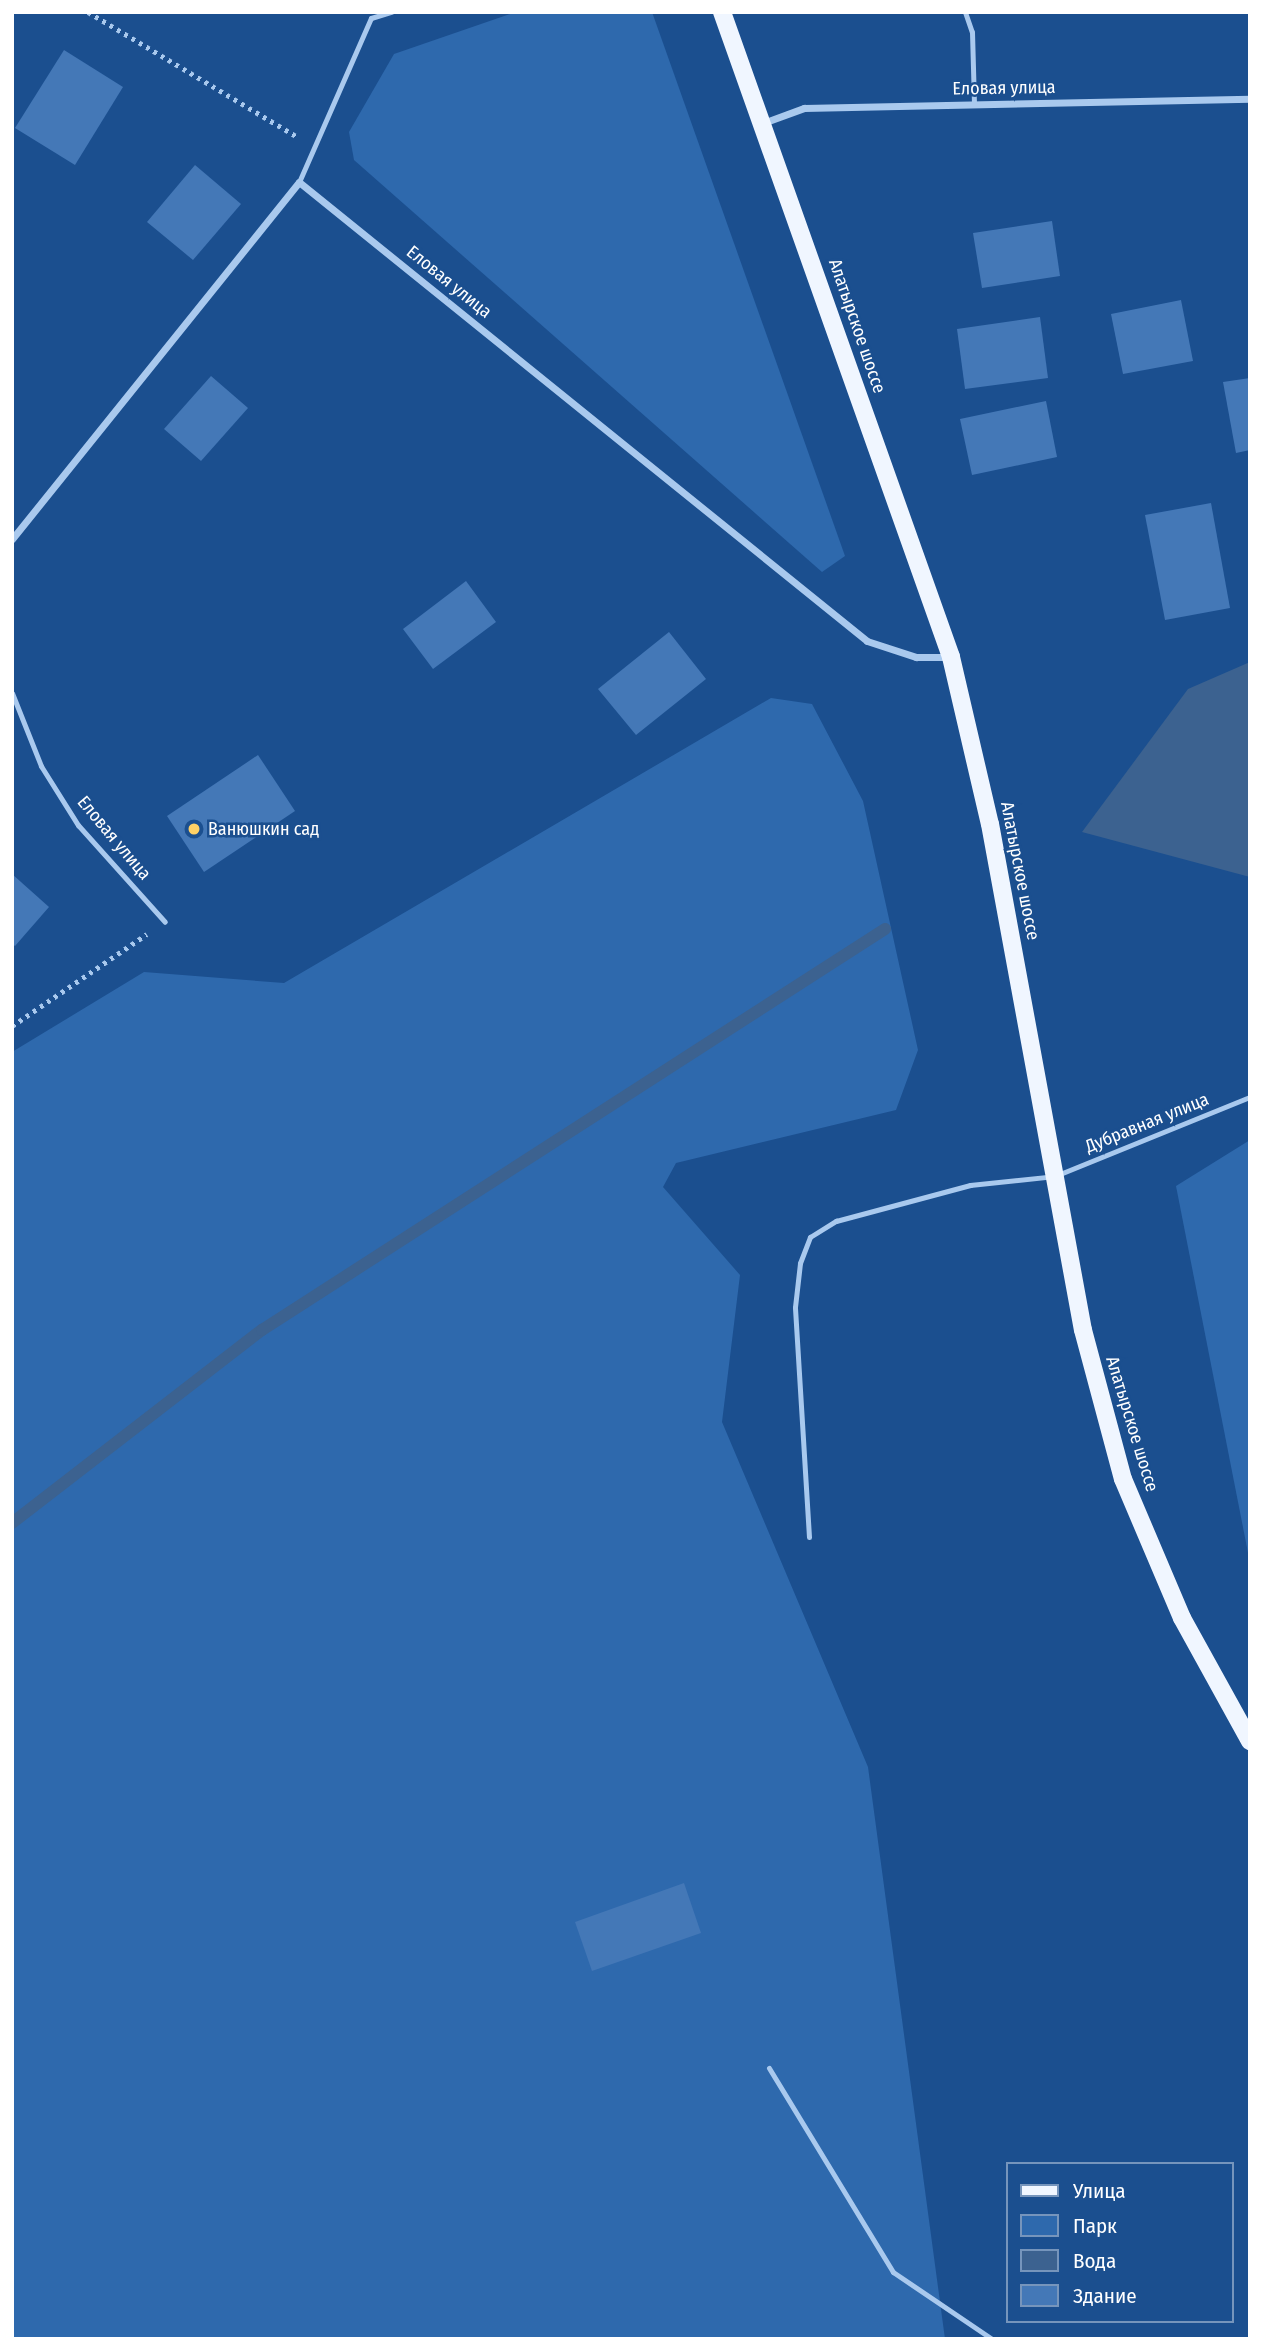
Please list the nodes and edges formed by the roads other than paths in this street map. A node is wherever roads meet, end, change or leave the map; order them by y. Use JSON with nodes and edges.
{"nodes":[{"id":1,"x":365,"y":12,"type":"edge"},
{"id":2,"x":391,"y":12,"type":"edge"},
{"id":3,"x":722,"y":12,"type":"edge"},
{"id":4,"x":965,"y":12,"type":"edge"},
{"id":5,"x":371,"y":18,"type":"junction"},
{"id":6,"x":1250,"y":99,"type":"edge"},
{"id":7,"x":974,"y":105,"type":"junction"},
{"id":8,"x":763,"y":124,"type":"junction"},
{"id":9,"x":299,"y":182,"type":"junction"},
{"id":10,"x":12,"y":539,"type":"edge"},
{"id":11,"x":951,"y":657,"type":"junction"},
{"id":12,"x":12,"y":693,"type":"edge"},
{"id":13,"x":165,"y":922,"type":"road end"},
{"id":14,"x":1250,"y":1097,"type":"edge"},
{"id":15,"x":1055,"y":1176,"type":"junction"},
{"id":16,"x":809,"y":1537,"type":"dead end"},
{"id":17,"x":1250,"y":1741,"type":"edge"},
{"id":18,"x":769,"y":2068,"type":"dead end"},
{"id":19,"x":992,"y":2339,"type":"edge"}],
"edges":[{"from":1,"to":5,"type":"lane"},
{"from":2,"to":5,"type":"lane"},
{"from":3,"to":8,"type":"main road","name":"Алатырское шоссе"},
{"from":4,"to":7,"type":"lane"},
{"from":5,"to":9,"type":"lane"},
{"from":6,"to":7,"type":"street","name":"Еловая улица"},
{"from":7,"to":8,"type":"street","name":"Еловая улица"},
{"from":8,"to":11,"type":"main road","name":"Алатырское шоссе"},
{"from":9,"to":10,"type":"street"},
{"from":9,"to":11,"type":"street","name":"Еловая улица"},
{"from":11,"to":15,"type":"main road","name":"Алатырское шоссе"},
{"from":12,"to":13,"type":"lane","name":"Еловая улица"},
{"from":14,"to":15,"type":"lane","name":"Дубравная улица"},
{"from":15,"to":16,"type":"lane","name":"Дубравная улица"},
{"from":15,"to":17,"type":"main road","name":"Алатырское шоссе"},
{"from":18,"to":19,"type":"lane"}]}
